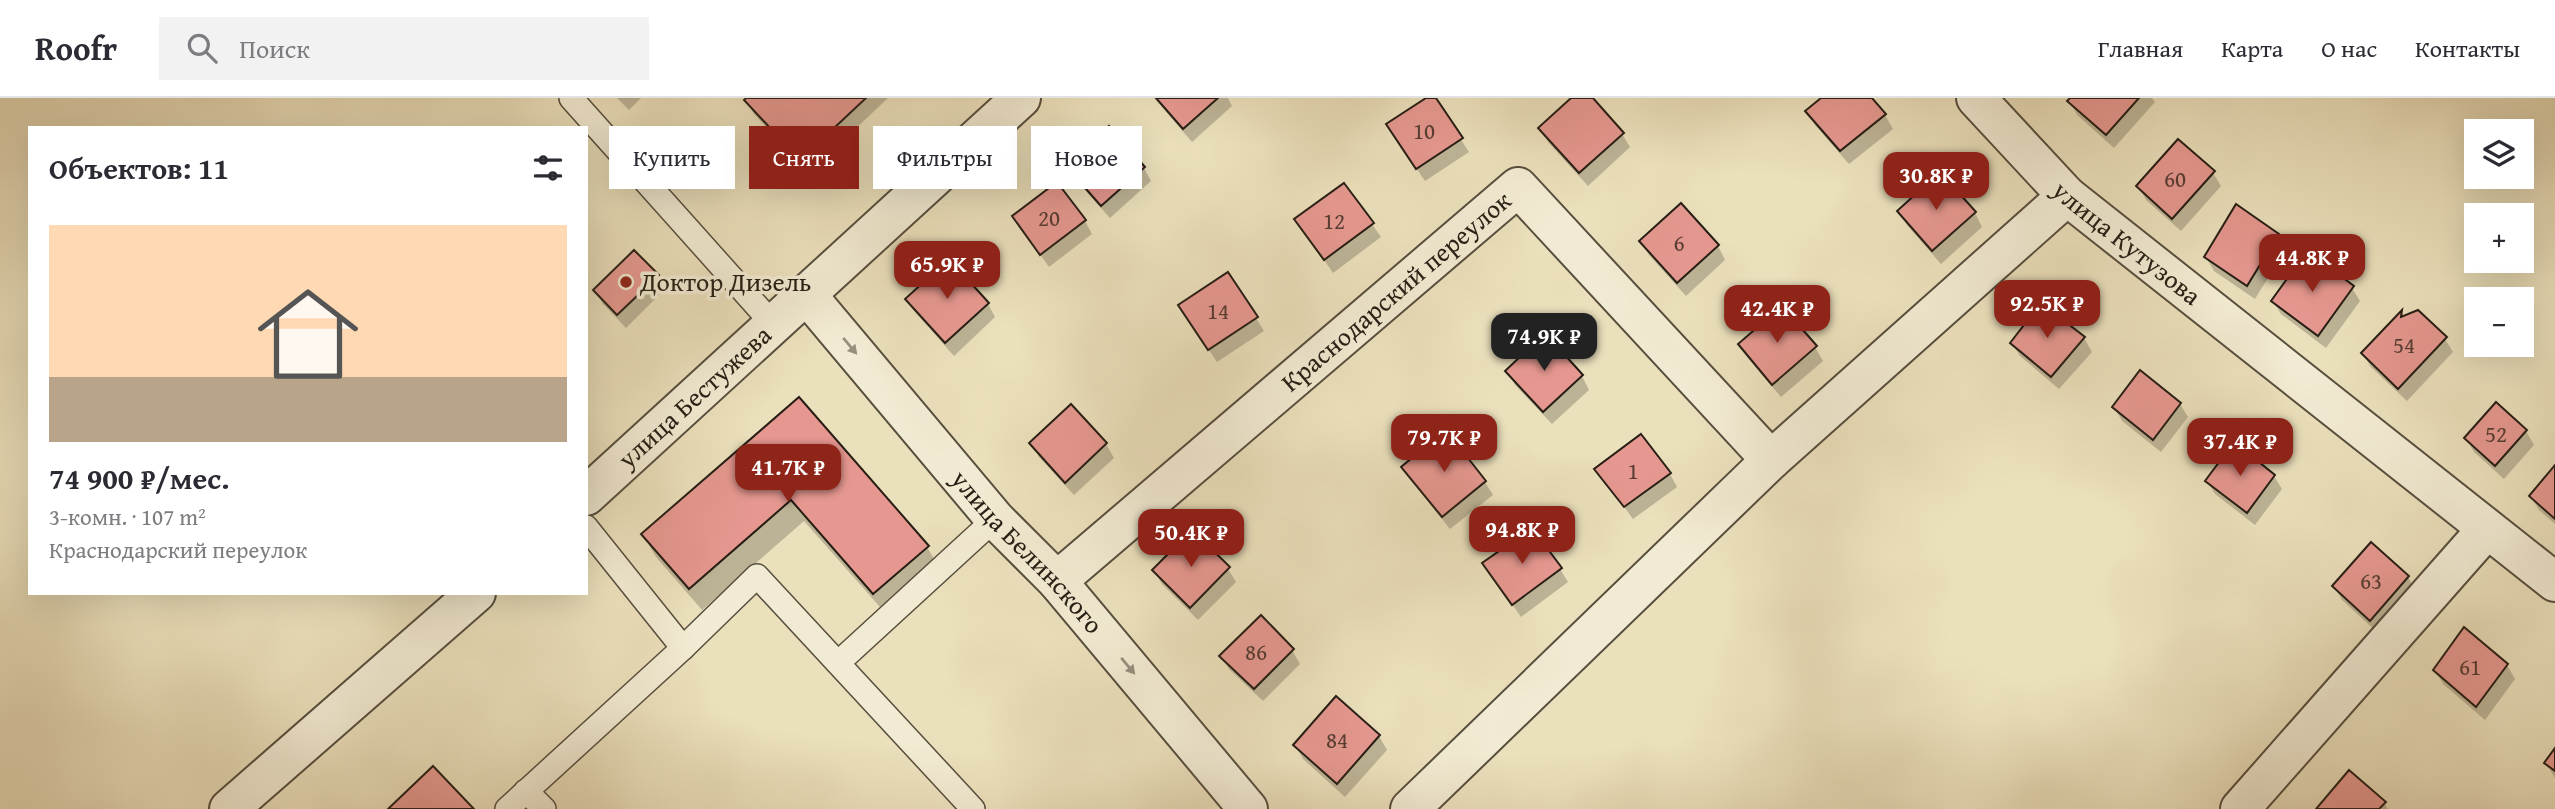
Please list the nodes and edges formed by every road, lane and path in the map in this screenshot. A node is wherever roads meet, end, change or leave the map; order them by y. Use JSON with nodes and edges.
{"nodes":[{"id":1,"x":570,"y":98,"type":"edge"},
{"id":2,"x":1021,"y":98,"type":"edge"},
{"id":3,"x":1976,"y":98,"type":"edge"},
{"id":4,"x":2067,"y":196,"type":"junction"},
{"id":5,"x":806,"y":294,"type":"junction"},
{"id":6,"x":773,"y":324,"type":"junction"},
{"id":7,"x":1771,"y":460,"type":"junction"},
{"id":8,"x":588,"y":494,"type":"edge"},
{"id":9,"x":995,"y":519,"type":"junction"},
{"id":10,"x":2487,"y":528,"type":"junction"},
{"id":11,"x":588,"y":529,"type":"edge"},
{"id":12,"x":1057,"y":582,"type":"junction"},
{"id":13,"x":2555,"y":582,"type":"edge"},
{"id":14,"x":474,"y":595,"type":"edge"},
{"id":15,"x":683,"y":648,"type":"junction"},
{"id":16,"x":839,"y":662,"type":"junction"},
{"id":17,"x":526,"y":791,"type":"junction"},
{"id":18,"x":229,"y":809,"type":"edge"},
{"id":19,"x":506,"y":809,"type":"edge"},
{"id":20,"x":544,"y":809,"type":"edge"},
{"id":21,"x":973,"y":809,"type":"edge"},
{"id":22,"x":1248,"y":809,"type":"edge"},
{"id":23,"x":1409,"y":809,"type":"edge"},
{"id":24,"x":2240,"y":809,"type":"edge"}],
"edges":[{"from":1,"to":6,"type":"lane"},
{"from":2,"to":5,"type":"street","name":"улица Бестужева"},
{"from":3,"to":4,"type":"street","name":"улица Кутузова"},
{"from":4,"to":7,"type":"street"},
{"from":4,"to":10,"type":"street","name":"улица Кутузова"},
{"from":5,"to":6,"type":"street","name":"улица Бестужева"},
{"from":5,"to":9,"type":"street","name":"улица Белинского","one_way":true},
{"from":6,"to":8,"type":"street","name":"улица Бестужева"},
{"from":7,"to":12,"type":"street","name":"Краснодарский переулок"},
{"from":7,"to":23,"type":"street"},
{"from":9,"to":12,"type":"street","name":"улица Белинского"},
{"from":9,"to":16,"type":"lane"},
{"from":10,"to":13,"type":"street","name":"улица Кутузова"},
{"from":10,"to":24,"type":"street"},
{"from":11,"to":15,"type":"lane"},
{"from":12,"to":22,"type":"street","name":"улица Белинского","one_way":true},
{"from":14,"to":18,"type":"street"},
{"from":15,"to":16,"type":"lane"},
{"from":15,"to":17,"type":"lane"},
{"from":16,"to":21,"type":"lane"},
{"from":17,"to":19,"type":"lane"},
{"from":17,"to":20,"type":"lane"}]}
